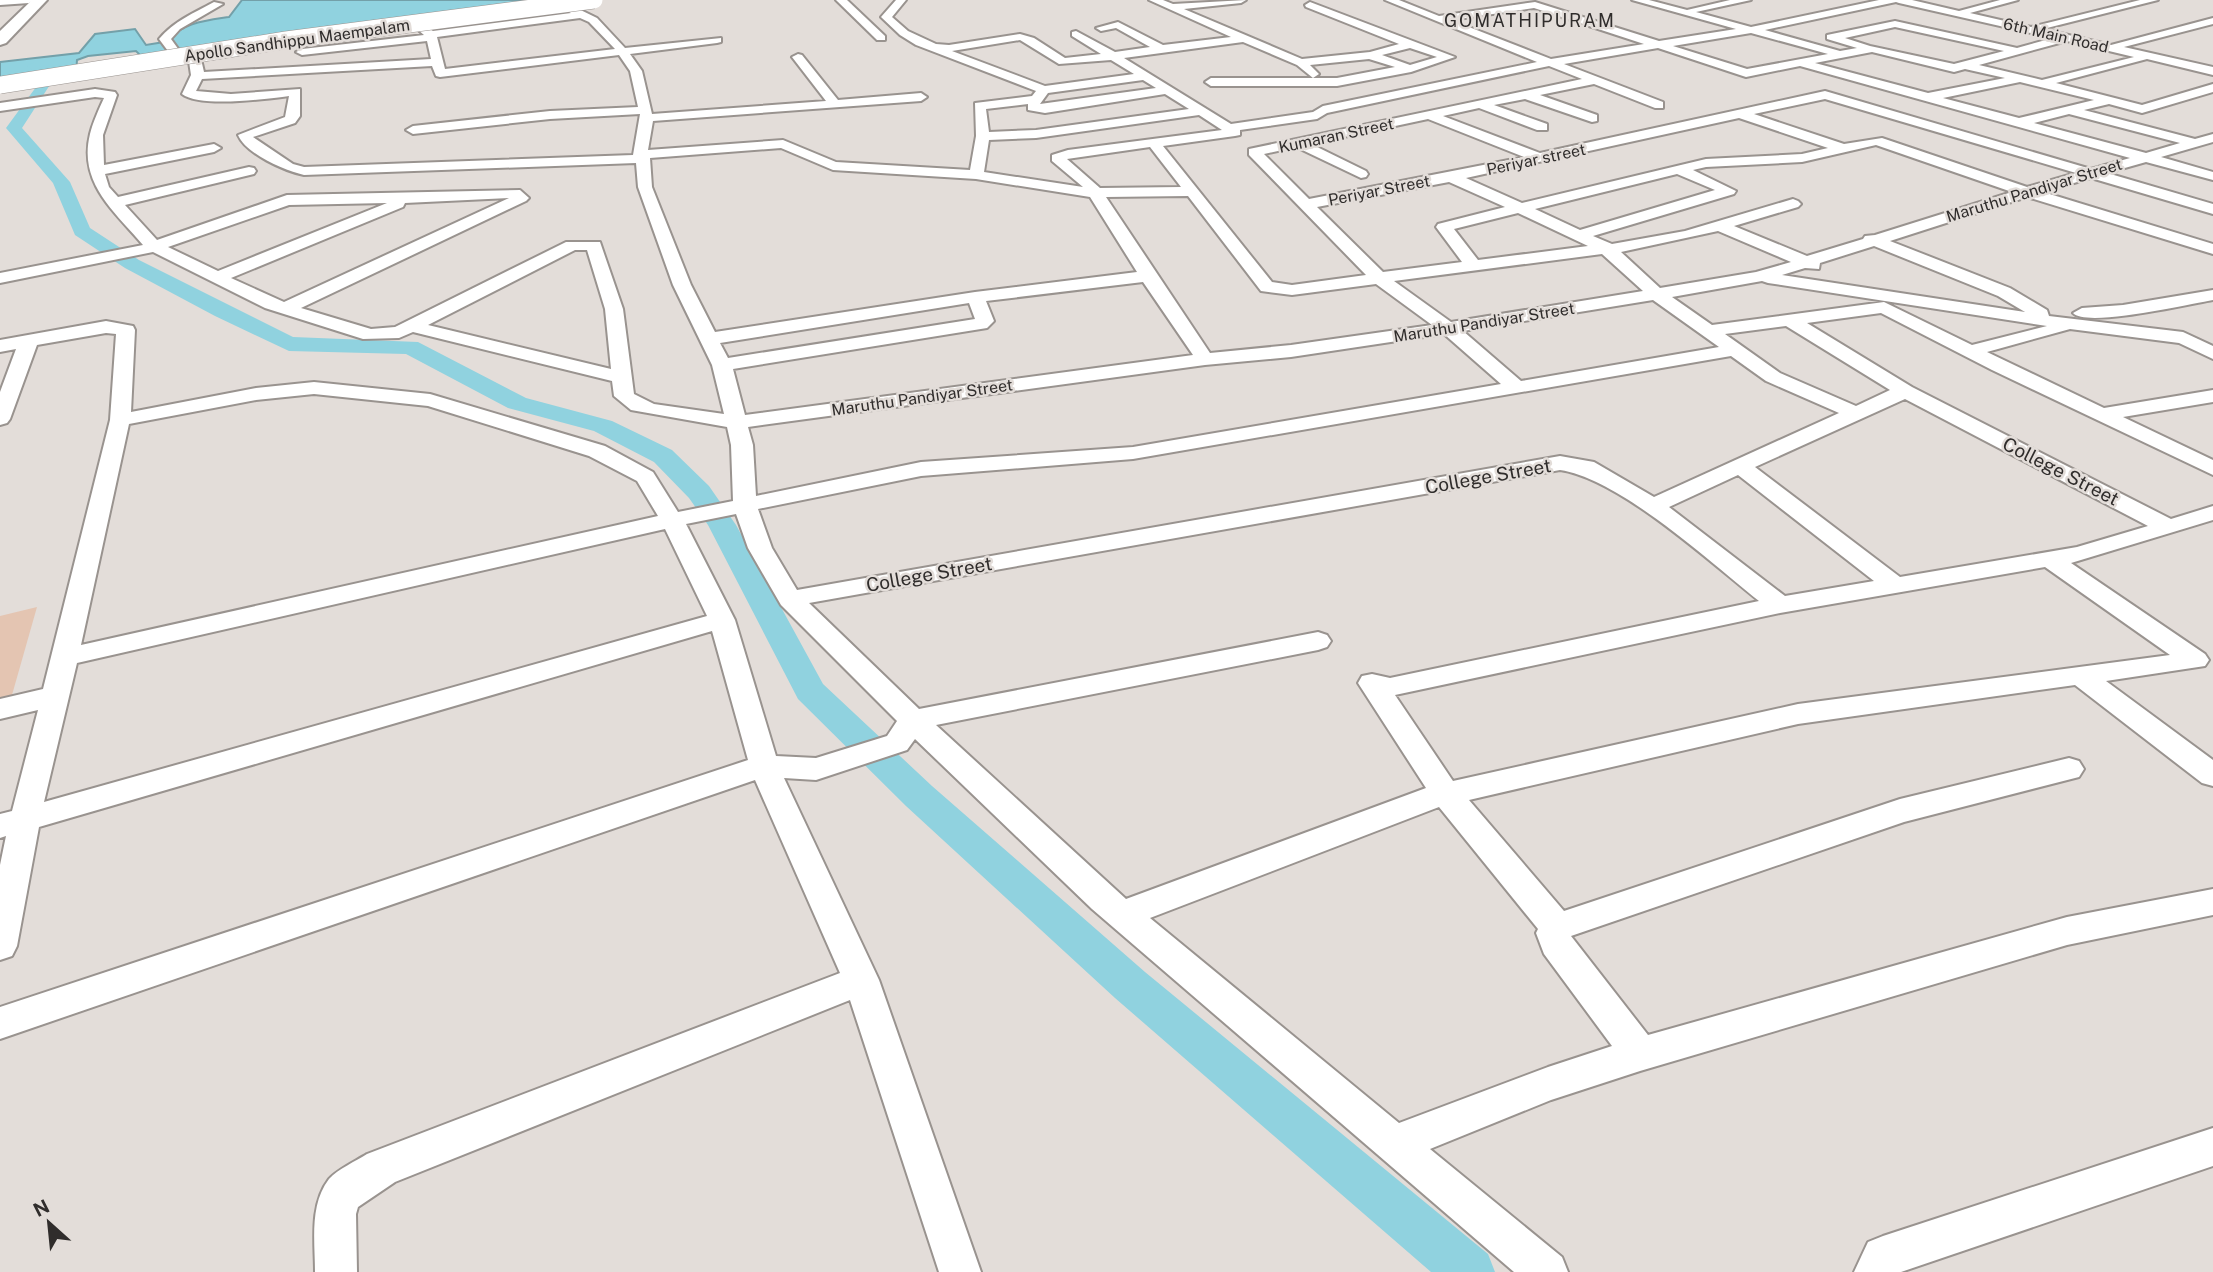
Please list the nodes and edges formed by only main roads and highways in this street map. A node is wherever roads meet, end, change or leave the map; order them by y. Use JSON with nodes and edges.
{"nodes":[{"id":1,"x":28,"y":0,"type":"edge"},
{"id":2,"x":40,"y":0,"type":"edge"},
{"id":3,"x":594,"y":0,"type":"edge"},
{"id":4,"x":584,"y":7,"type":"edge"},
{"id":5,"x":1,"y":33,"type":"edge"},
{"id":6,"x":0,"y":84,"type":"edge"}],
"edges":[{"from":1,"to":5,"type":"main road"},
{"from":2,"to":5,"type":"main road"},
{"from":3,"to":6,"type":"main road","name":"Apollo Sandhippu Maempalam","bridge":true},
{"from":4,"to":6,"type":"main road","name":"Apollo Sandhippu Maempalam","bridge":true}]}
